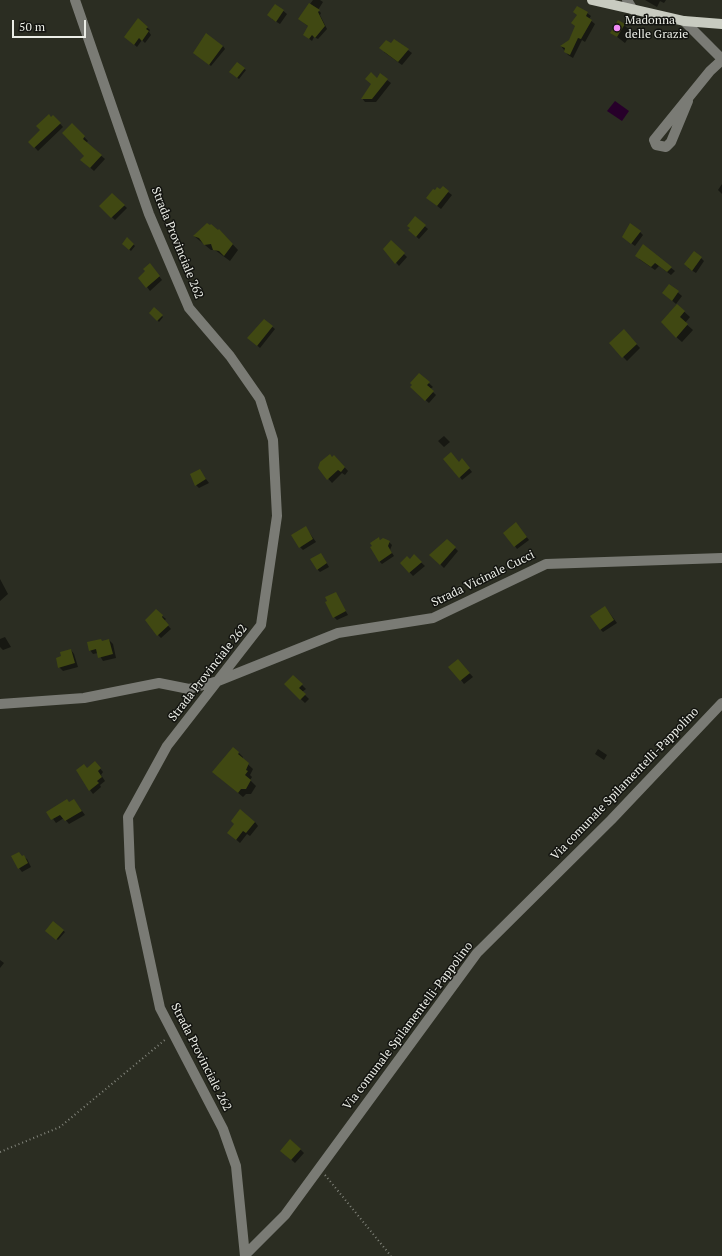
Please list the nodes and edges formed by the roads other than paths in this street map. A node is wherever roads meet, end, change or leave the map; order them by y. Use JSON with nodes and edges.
{"nodes":[{"id":1,"x":75,"y":0,"type":"edge"},
{"id":2,"x":592,"y":0,"type":"edge"},
{"id":3,"x":627,"y":0,"type":"edge"},
{"id":4,"x":633,"y":10,"type":"junction"},
{"id":5,"x":684,"y":21,"type":"junction"},
{"id":6,"x":722,"y":24,"type":"edge"},
{"id":7,"x":722,"y":60,"type":"edge"},
{"id":8,"x":688,"y":101,"type":"dead end"},
{"id":9,"x":722,"y":558,"type":"edge"},
{"id":10,"x":218,"y":682,"type":"junction"},
{"id":11,"x":722,"y":703,"type":"edge"},
{"id":12,"x":0,"y":704,"type":"edge"},
{"id":13,"x":245,"y":1255,"type":"edge"}],
"edges":[{"from":1,"to":10,"type":"street","name":"Strada Provinciale 262"},
{"from":2,"to":4,"type":"main road"},
{"from":3,"to":4,"type":"street"},
{"from":4,"to":5,"type":"main road"},
{"from":5,"to":6,"type":"main road"},
{"from":5,"to":7,"type":"street"},
{"from":7,"to":8,"type":"street"},
{"from":9,"to":10,"type":"street","name":"Strada Vicinale Cucci"},
{"from":10,"to":12,"type":"street","name":"Strada Vicinale Cucci"},
{"from":10,"to":13,"type":"street","name":"Strada Provinciale 262"},
{"from":11,"to":13,"type":"street","name":"Via comunale Spilamentelli-Pappolino"}]}
